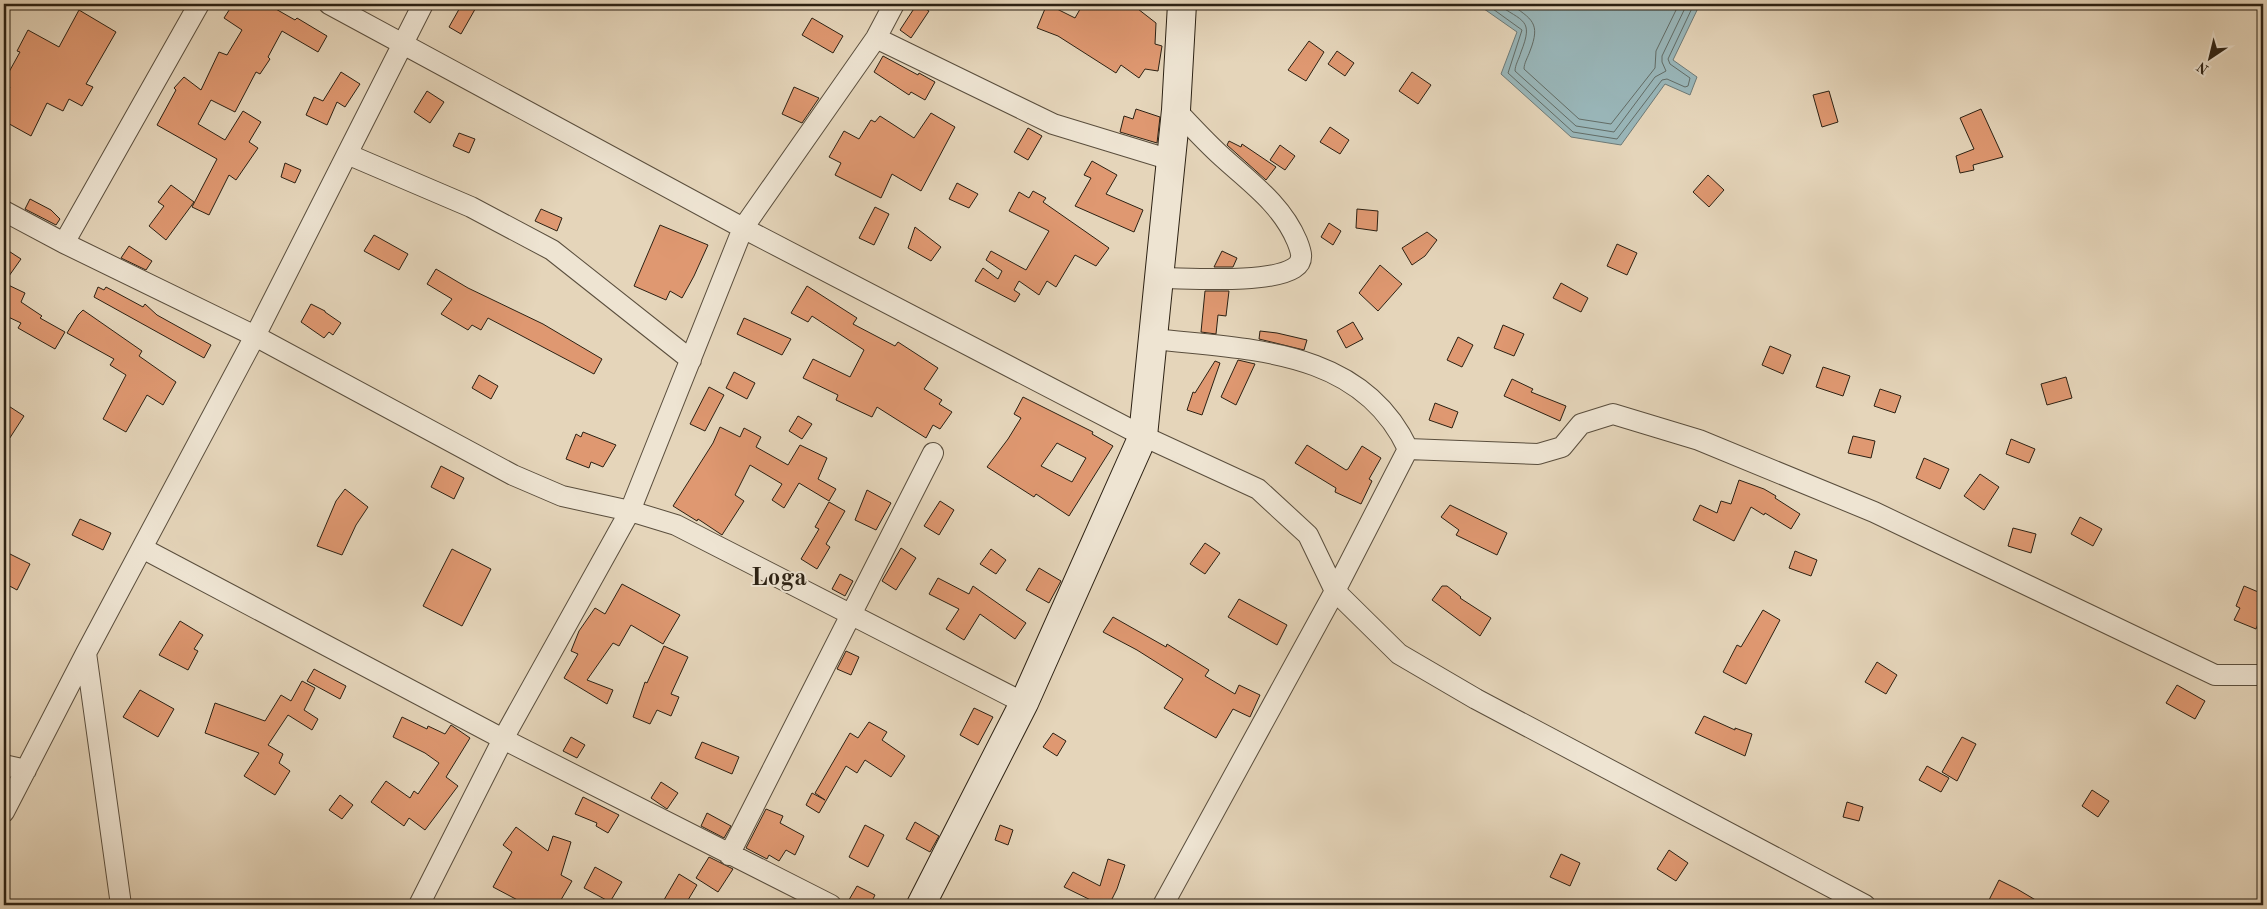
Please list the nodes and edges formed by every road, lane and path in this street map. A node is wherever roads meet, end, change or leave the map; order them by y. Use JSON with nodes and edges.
{"nodes":[{"id":1,"x":199,"y":4,"type":"edge"},
{"id":2,"x":329,"y":4,"type":"edge"},
{"id":3,"x":423,"y":4,"type":"edge"},
{"id":4,"x":894,"y":4,"type":"edge"},
{"id":5,"x":1182,"y":4,"type":"edge"},
{"id":6,"x":876,"y":38,"type":"junction"},
{"id":7,"x":401,"y":44,"type":"junction"},
{"id":8,"x":1176,"y":110,"type":"junction"},
{"id":9,"x":346,"y":154,"type":"junction"},
{"id":10,"x":1171,"y":160,"type":"junction"},
{"id":11,"x":4,"y":211,"type":"edge"},
{"id":12,"x":743,"y":228,"type":"junction"},
{"id":13,"x":64,"y":243,"type":"junction"},
{"id":14,"x":1158,"y":278,"type":"junction"},
{"id":15,"x":255,"y":336,"type":"junction"},
{"id":16,"x":1154,"y":339,"type":"junction"},
{"id":17,"x":690,"y":360,"type":"junction"},
{"id":18,"x":1143,"y":436,"type":"junction"},
{"id":19,"x":1408,"y":449,"type":"junction"},
{"id":20,"x":933,"y":453,"type":"dead end"},
{"id":21,"x":630,"y":511,"type":"junction"},
{"id":22,"x":142,"y":548,"type":"junction"},
{"id":23,"x":1335,"y":591,"type":"junction"},
{"id":24,"x":851,"y":616,"type":"junction"},
{"id":25,"x":86,"y":653,"type":"junction"},
{"id":26,"x":2263,"y":674,"type":"edge"},
{"id":27,"x":1024,"y":703,"type":"junction"},
{"id":28,"x":503,"y":739,"type":"junction"},
{"id":29,"x":4,"y":765,"type":"edge"},
{"id":30,"x":26,"y":770,"type":"junction"},
{"id":31,"x":4,"y":812,"type":"edge"},
{"id":32,"x":730,"y":855,"type":"junction"},
{"id":33,"x":121,"y":905,"type":"edge"},
{"id":34,"x":419,"y":905,"type":"edge"},
{"id":35,"x":831,"y":905,"type":"edge"},
{"id":36,"x":922,"y":905,"type":"edge"},
{"id":37,"x":1163,"y":905,"type":"edge"},
{"id":38,"x":1865,"y":905,"type":"edge"}],
"edges":[{"from":1,"to":13,"type":"street"},
{"from":2,"to":7,"type":"street"},
{"from":3,"to":7,"type":"street"},
{"from":4,"to":6,"type":"street"},
{"from":5,"to":8,"type":"main road"},
{"from":6,"to":10,"type":"street"},
{"from":6,"to":12,"type":"street"},
{"from":7,"to":9,"type":"street"},
{"from":7,"to":12,"type":"street"},
{"from":8,"to":10,"type":"main road"},
{"from":8,"to":14,"type":"street"},
{"from":9,"to":15,"type":"street"},
{"from":9,"to":17,"type":"street"},
{"from":10,"to":14,"type":"main road"},
{"from":11,"to":13,"type":"street"},
{"from":12,"to":17,"type":"street"},
{"from":12,"to":18,"type":"street"},
{"from":13,"to":15,"type":"street"},
{"from":14,"to":16,"type":"main road"},
{"from":15,"to":21,"type":"street"},
{"from":15,"to":22,"type":"street"},
{"from":16,"to":18,"type":"main road"},
{"from":16,"to":19,"type":"street"},
{"from":17,"to":21,"type":"street"},
{"from":18,"to":23,"type":"street"},
{"from":18,"to":27,"type":"main road"},
{"from":19,"to":23,"type":"street"},
{"from":19,"to":26,"type":"street"},
{"from":20,"to":24,"type":"street"},
{"from":21,"to":24,"type":"street"},
{"from":21,"to":28,"type":"street"},
{"from":22,"to":25,"type":"street"},
{"from":22,"to":28,"type":"street"},
{"from":23,"to":37,"type":"street"},
{"from":23,"to":38,"type":"street"},
{"from":24,"to":27,"type":"street"},
{"from":24,"to":32,"type":"street"},
{"from":25,"to":30,"type":"street"},
{"from":25,"to":33,"type":"street"},
{"from":27,"to":36,"type":"main road"},
{"from":28,"to":32,"type":"street"},
{"from":28,"to":34,"type":"street"},
{"from":29,"to":30,"type":"street"},
{"from":30,"to":31,"type":"street"},
{"from":32,"to":35,"type":"street"}]}
